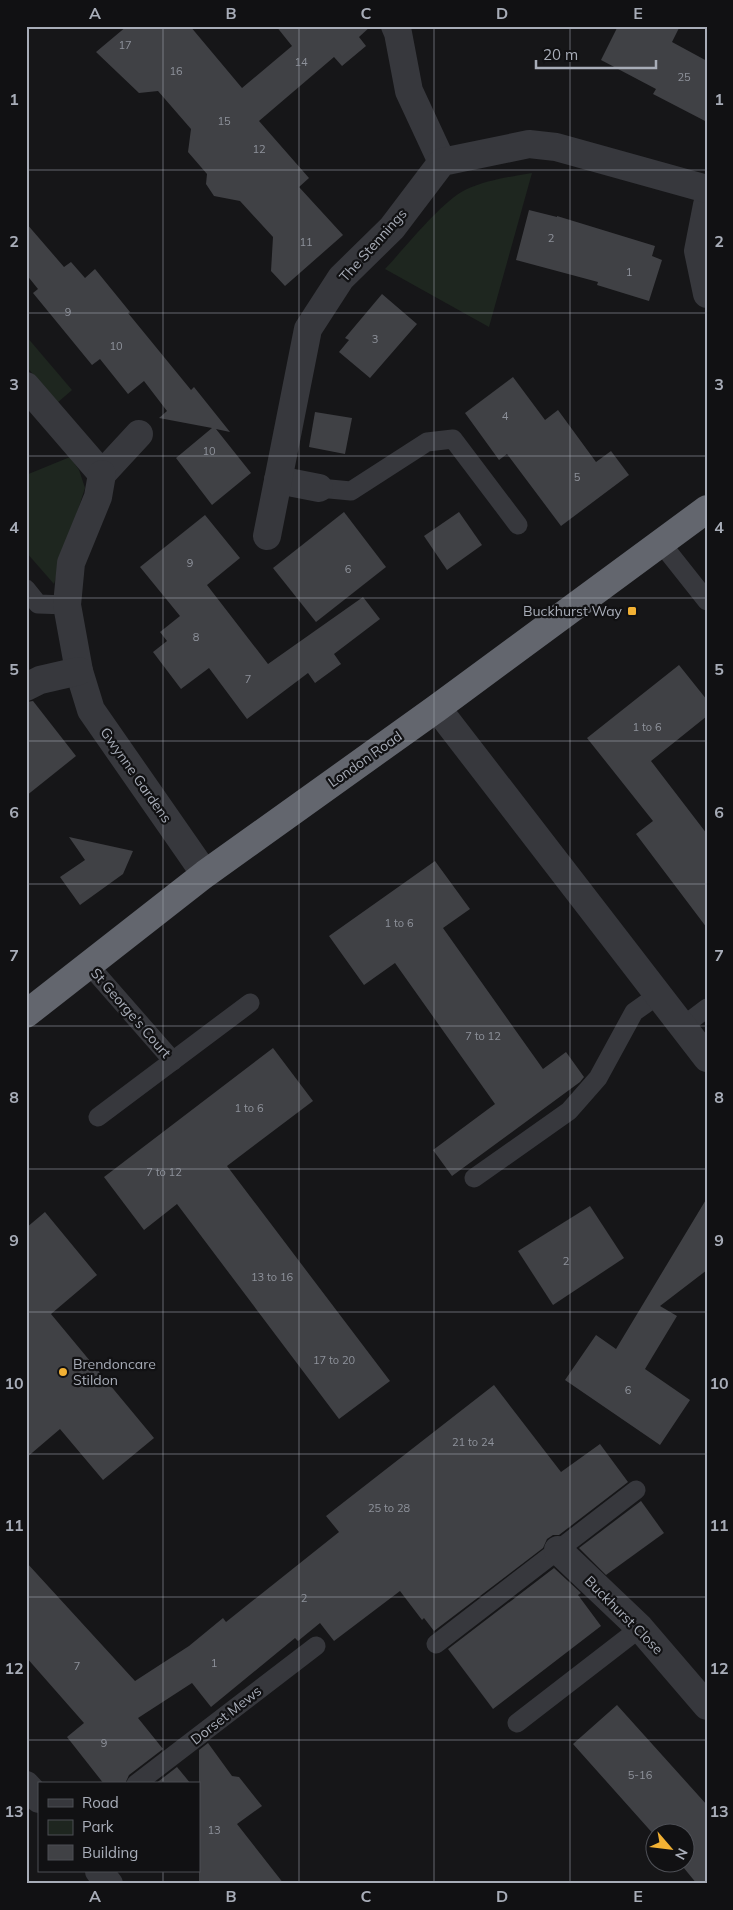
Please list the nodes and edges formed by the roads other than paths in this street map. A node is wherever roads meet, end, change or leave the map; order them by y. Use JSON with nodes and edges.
{"nodes":[{"id":1,"x":395,"y":26,"type":"edge"},
{"id":2,"x":442,"y":162,"type":"junction"},
{"id":3,"x":707,"y":189,"type":"edge"},
{"id":4,"x":707,"y":205,"type":"edge"},
{"id":5,"x":707,"y":294,"type":"edge"},
{"id":6,"x":26,"y":386,"type":"edge"},
{"id":7,"x":138,"y":434,"type":"dead end"},
{"id":8,"x":102,"y":474,"type":"junction"},
{"id":9,"x":278,"y":480,"type":"junction"},
{"id":10,"x":319,"y":488,"type":"joint"},
{"id":11,"x":707,"y":509,"type":"edge"},
{"id":12,"x":518,"y":525,"type":"dead end"},
{"id":13,"x":267,"y":536,"type":"dead end"},
{"id":14,"x":661,"y":543,"type":"junction"},
{"id":15,"x":26,"y":589,"type":"edge"},
{"id":16,"x":707,"y":601,"type":"edge"},
{"id":17,"x":67,"y":605,"type":"junction"},
{"id":18,"x":78,"y":671,"type":"junction"},
{"id":19,"x":26,"y":687,"type":"edge"},
{"id":20,"x":437,"y":708,"type":"junction"},
{"id":21,"x":205,"y":874,"type":"junction"},
{"id":22,"x":88,"y":965,"type":"junction"},
{"id":23,"x":658,"y":995,"type":"junction"},
{"id":24,"x":250,"y":1003,"type":"dead end"},
{"id":25,"x":707,"y":1008,"type":"edge"},
{"id":26,"x":26,"y":1014,"type":"edge"},
{"id":27,"x":682,"y":1027,"type":"junction"},
{"id":28,"x":707,"y":1058,"type":"edge"},
{"id":29,"x":173,"y":1061,"type":"junction"},
{"id":30,"x":98,"y":1117,"type":"dead end"},
{"id":31,"x":474,"y":1178,"type":"dead end"},
{"id":32,"x":636,"y":1490,"type":"dead end"},
{"id":33,"x":558,"y":1550,"type":"junction"},
{"id":34,"x":640,"y":1628,"type":"junction"},
{"id":35,"x":436,"y":1644,"type":"dead end"},
{"id":36,"x":316,"y":1646,"type":"dead end"},
{"id":37,"x":707,"y":1706,"type":"edge"},
{"id":38,"x":517,"y":1722,"type":"dead end"},
{"id":39,"x":139,"y":1782,"type":"edge"},
{"id":40,"x":26,"y":1785,"type":"edge"},
{"id":41,"x":38,"y":1798,"type":"edge"},
{"id":42,"x":100,"y":1872,"type":"edge"},
{"id":43,"x":109,"y":1884,"type":"edge"}],
"edges":[{"from":1,"to":2,"type":"street"},
{"from":2,"to":3,"type":"street"},
{"from":2,"to":9,"type":"street","name":"The Stennings"},
{"from":4,"to":5,"type":"street"},
{"from":6,"to":8,"type":"street"},
{"from":7,"to":8,"type":"street"},
{"from":8,"to":17,"type":"street","name":"Gwynne Gardens"},
{"from":9,"to":10,"type":"street"},
{"from":9,"to":13,"type":"street","name":"The Stennings"},
{"from":10,"to":12,"type":"lane"},
{"from":11,"to":14,"type":"highway","name":"London Road"},
{"from":14,"to":16,"type":"lane"},
{"from":14,"to":20,"type":"highway","name":"London Road"},
{"from":15,"to":17,"type":"lane"},
{"from":17,"to":18,"type":"street","name":"Gwynne Gardens"},
{"from":18,"to":19,"type":"street"},
{"from":18,"to":21,"type":"street","name":"Gwynne Gardens"},
{"from":20,"to":21,"type":"highway","name":"London Road"},
{"from":20,"to":23,"type":"street"},
{"from":21,"to":22,"type":"highway","name":"London Road"},
{"from":22,"to":26,"type":"highway","name":"London Road"},
{"from":22,"to":29,"type":"lane","name":"St George's Court"},
{"from":23,"to":27,"type":"street"},
{"from":23,"to":31,"type":"lane"},
{"from":24,"to":29,"type":"lane","name":"St George's Court"},
{"from":25,"to":27,"type":"lane"},
{"from":27,"to":28,"type":"street"},
{"from":29,"to":30,"type":"lane","name":"St George's Court"},
{"from":32,"to":33,"type":"lane"},
{"from":33,"to":34,"type":"street","name":"Buckhurst Close"},
{"from":33,"to":35,"type":"lane"},
{"from":34,"to":37,"type":"street","name":"Buckhurst Close"},
{"from":34,"to":38,"type":"lane"},
{"from":36,"to":39,"type":"lane","name":"Dorset Mews"},
{"from":40,"to":41,"type":"street"},
{"from":42,"to":43,"type":"street"}]}
